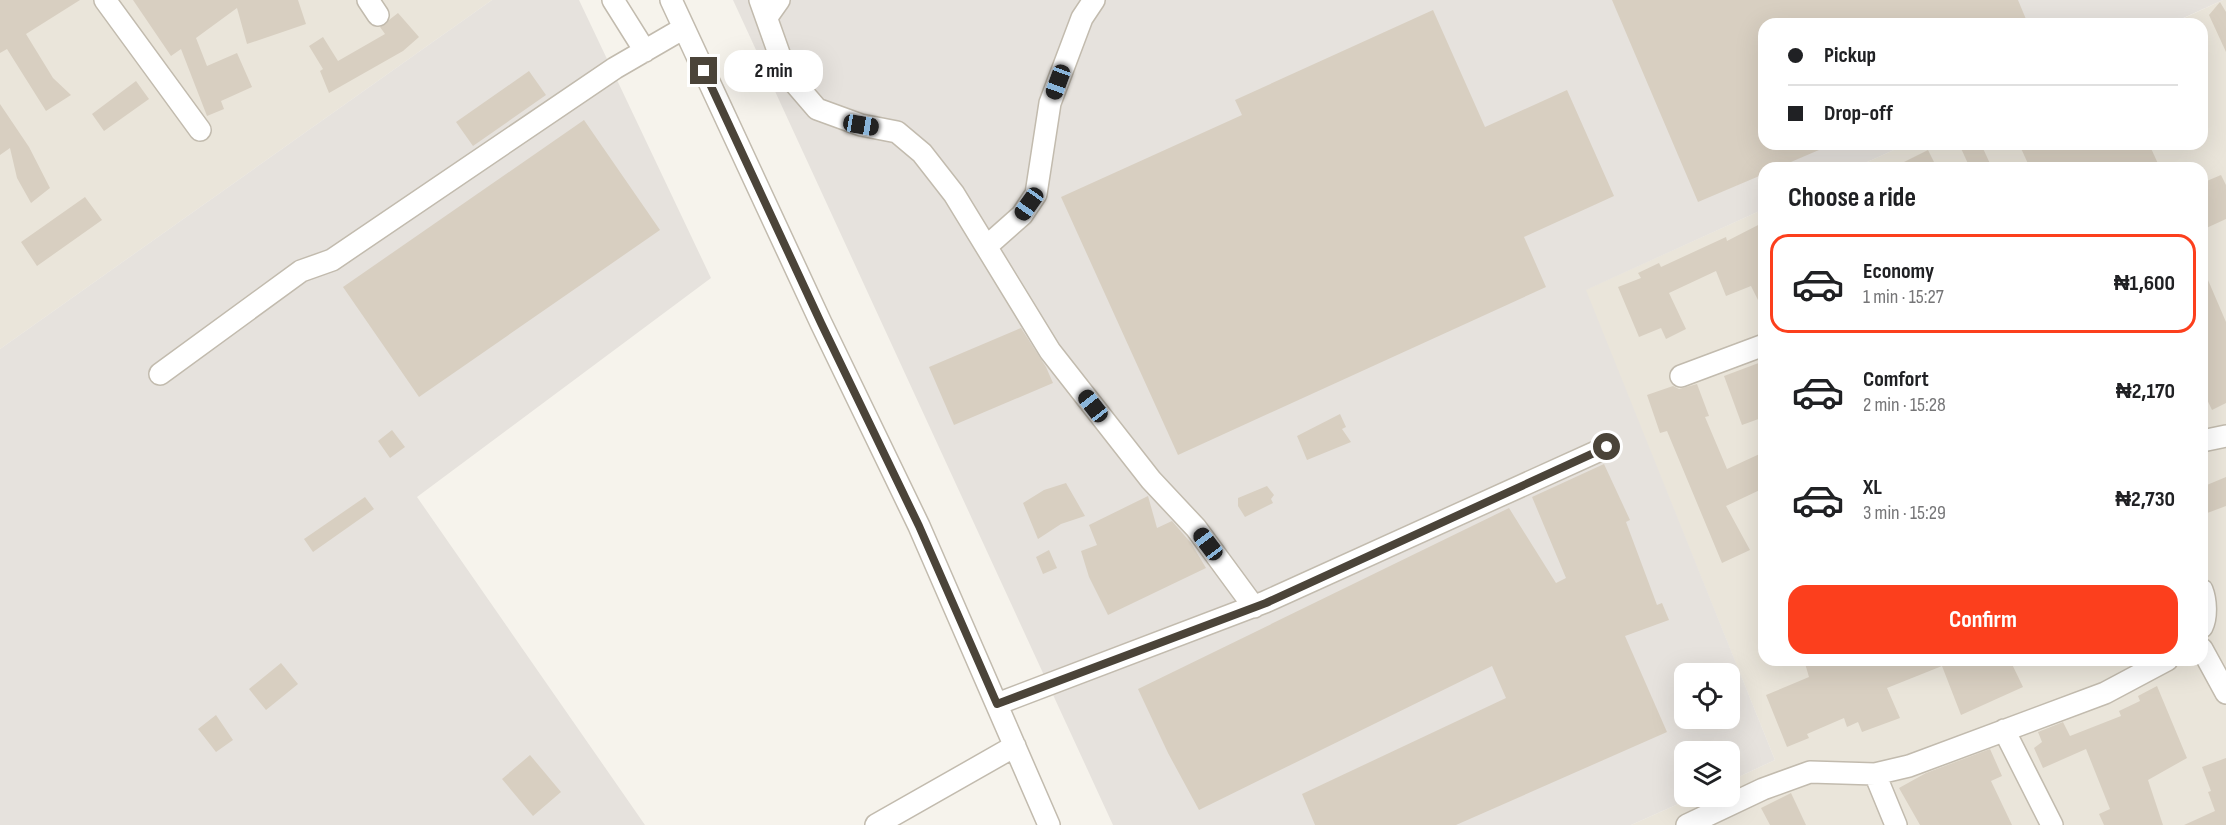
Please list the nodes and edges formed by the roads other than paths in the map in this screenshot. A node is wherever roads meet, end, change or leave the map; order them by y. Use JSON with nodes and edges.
{"nodes":[{"id":1,"x":105,"y":0,"type":"edge"},
{"id":2,"x":613,"y":0,"type":"edge"},
{"id":3,"x":671,"y":0,"type":"edge"},
{"id":4,"x":1094,"y":0,"type":"edge"},
{"id":5,"x":768,"y":6,"type":"edge"},
{"id":6,"x":684,"y":28,"type":"junction"},
{"id":7,"x":645,"y":51,"type":"junction"},
{"id":8,"x":200,"y":130,"type":"dead end"},
{"id":9,"x":987,"y":246,"type":"junction"},
{"id":10,"x":1758,"y":347,"type":"edge"},
{"id":11,"x":160,"y":374,"type":"dead end"},
{"id":12,"x":1681,"y":376,"type":"dead end"},
{"id":13,"x":2226,"y":436,"type":"edge"},
{"id":14,"x":2208,"y":440,"type":"edge"},
{"id":15,"x":1607,"y":447,"type":"dead end"},
{"id":16,"x":1254,"y":607,"type":"junction"},
{"id":17,"x":2208,"y":660,"type":"edge"},
{"id":18,"x":2156,"y":666,"type":"edge"},
{"id":19,"x":2226,"y":693,"type":"edge"},
{"id":20,"x":997,"y":704,"type":"junction"},
{"id":21,"x":2004,"y":730,"type":"junction"},
{"id":22,"x":1015,"y":746,"type":"junction"},
{"id":23,"x":1875,"y":774,"type":"junction"},
{"id":24,"x":876,"y":825,"type":"edge"},
{"id":25,"x":1049,"y":825,"type":"edge"},
{"id":26,"x":1688,"y":825,"type":"edge"},
{"id":27,"x":1896,"y":825,"type":"edge"},
{"id":28,"x":2052,"y":825,"type":"edge"}],
"edges":[{"from":1,"to":8,"type":"street"},
{"from":2,"to":7,"type":"street"},
{"from":3,"to":6,"type":"street"},
{"from":4,"to":9,"type":"street"},
{"from":5,"to":9,"type":"street"},
{"from":6,"to":7,"type":"street"},
{"from":6,"to":20,"type":"street"},
{"from":7,"to":11,"type":"street"},
{"from":9,"to":16,"type":"street"},
{"from":10,"to":12,"type":"street"},
{"from":13,"to":14,"type":"street"},
{"from":15,"to":16,"type":"street"},
{"from":16,"to":20,"type":"street"},
{"from":17,"to":19,"type":"street"},
{"from":18,"to":21,"type":"street"},
{"from":20,"to":22,"type":"street"},
{"from":21,"to":23,"type":"street"},
{"from":21,"to":28,"type":"street"},
{"from":22,"to":24,"type":"street"},
{"from":22,"to":25,"type":"street"},
{"from":23,"to":26,"type":"street"},
{"from":23,"to":27,"type":"street"}]}
